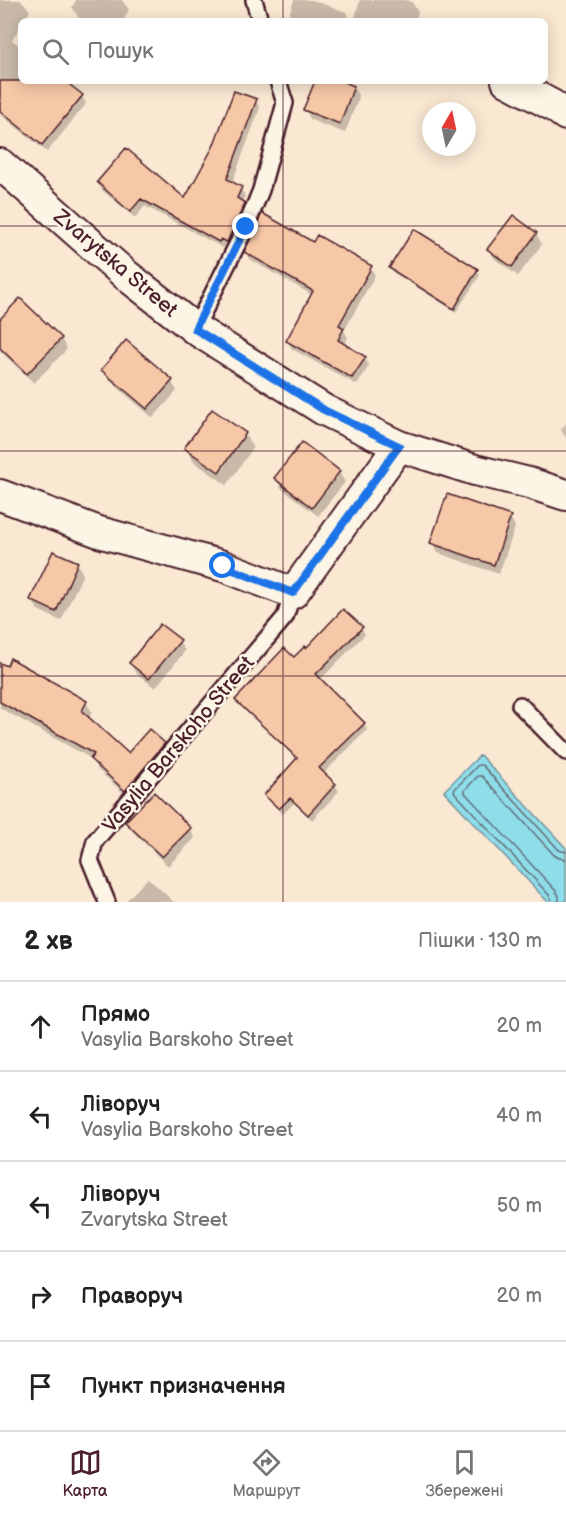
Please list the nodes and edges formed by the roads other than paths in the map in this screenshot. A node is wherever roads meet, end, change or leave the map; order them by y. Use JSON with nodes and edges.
{"nodes":[{"id":1,"x":254,"y":0,"type":"edge"},
{"id":2,"x":259,"y":18,"type":"edge"},
{"id":3,"x":279,"y":84,"type":"edge"},
{"id":4,"x":513,"y":84,"type":"edge"},
{"id":5,"x":566,"y":115,"type":"edge"},
{"id":6,"x":0,"y":164,"type":"edge"},
{"id":7,"x":195,"y":329,"type":"junction"},
{"id":8,"x":399,"y":446,"type":"junction"},
{"id":9,"x":0,"y":495,"type":"edge"},
{"id":10,"x":566,"y":495,"type":"edge"},
{"id":11,"x":293,"y":593,"type":"junction"},
{"id":12,"x":520,"y":705,"type":"dead end"},
{"id":13,"x":566,"y":752,"type":"edge"},
{"id":14,"x":107,"y":902,"type":"edge"}],
"edges":[{"from":1,"to":2,"type":"lane"},
{"from":3,"to":7,"type":"lane"},
{"from":4,"to":5,"type":"street"},
{"from":6,"to":7,"type":"street","name":"Zvarytska Street"},
{"from":7,"to":8,"type":"street","name":"Zvarytska Street"},
{"from":8,"to":10,"type":"street","name":"Zvarytska Street"},
{"from":8,"to":11,"type":"street","name":"Vasylia Barskoho Street"},
{"from":9,"to":11,"type":"street"},
{"from":11,"to":14,"type":"lane","name":"Vasylia Barskoho Street"},
{"from":12,"to":13,"type":"lane"}]}
